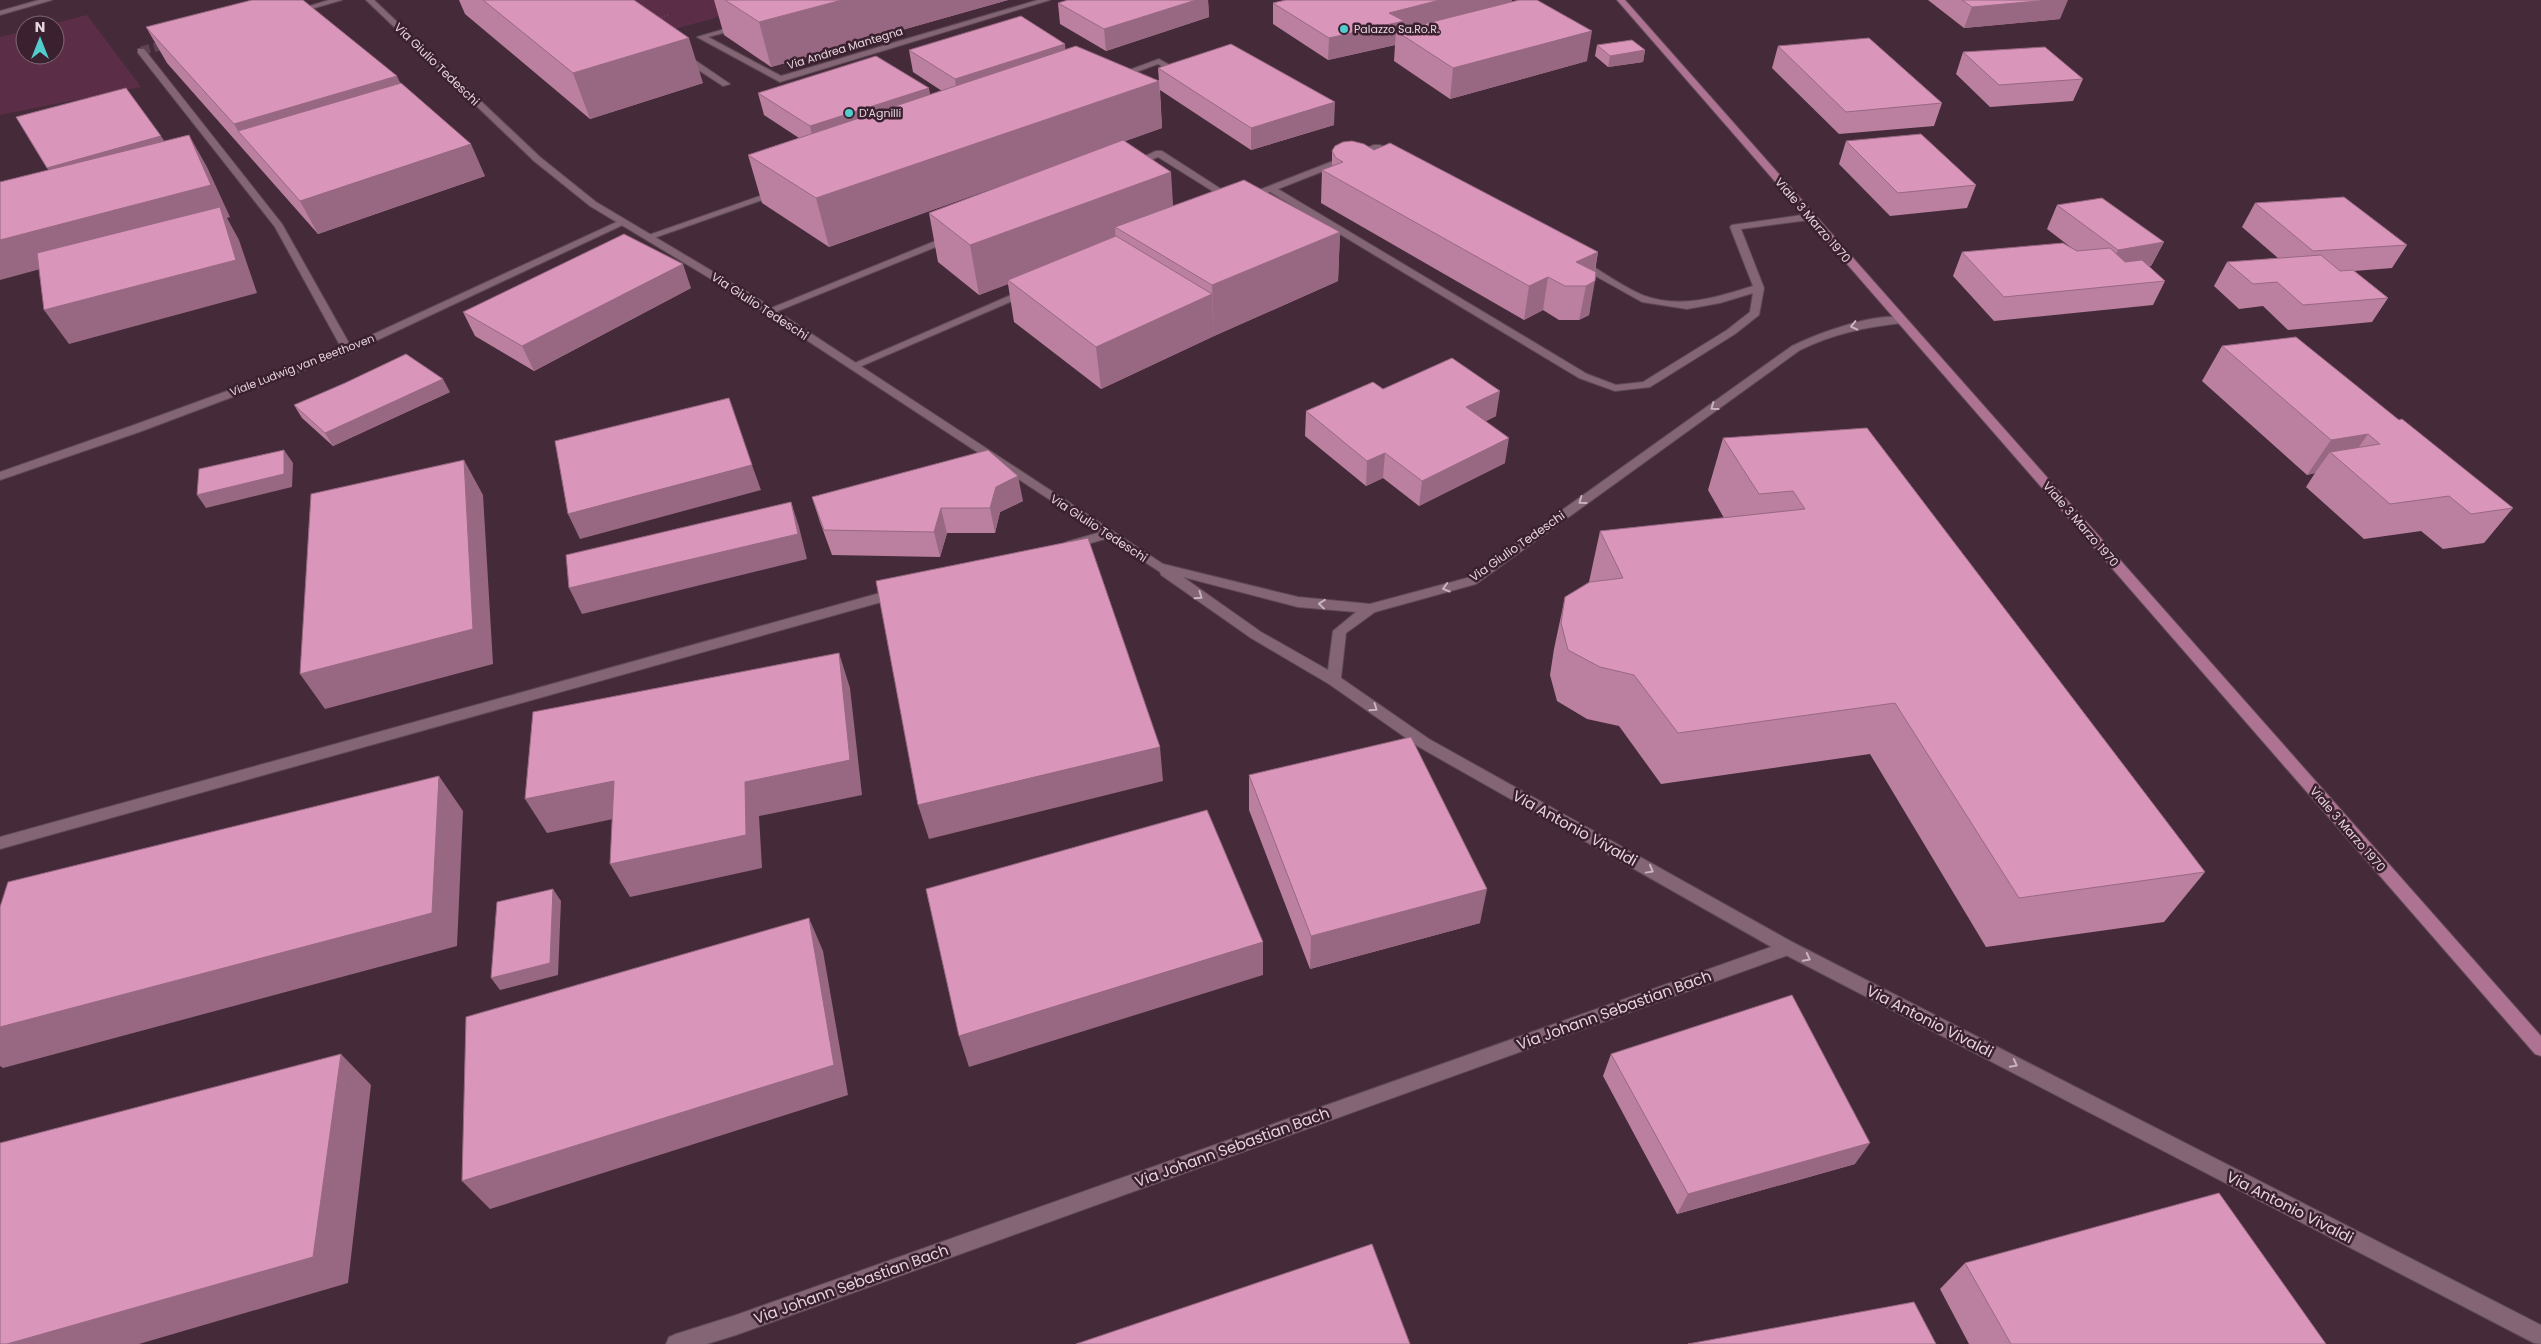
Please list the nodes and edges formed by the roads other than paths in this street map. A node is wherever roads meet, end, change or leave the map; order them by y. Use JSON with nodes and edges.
{"nodes":[{"id":1,"x":48,"y":0,"type":"edge"},
{"id":2,"x":338,"y":0,"type":"edge"},
{"id":3,"x":370,"y":0,"type":"edge"},
{"id":4,"x":1046,"y":0,"type":"edge"},
{"id":5,"x":1621,"y":0,"type":"edge"},
{"id":6,"x":0,"y":13,"type":"edge"},
{"id":7,"x":282,"y":15,"type":"edge"},
{"id":8,"x":748,"y":24,"type":"dead end"},
{"id":9,"x":141,"y":50,"type":"dead end"},
{"id":10,"x":677,"y":52,"type":"dead end"},
{"id":11,"x":1178,"y":72,"type":"edge"},
{"id":12,"x":1103,"y":80,"type":"edge"},
{"id":13,"x":726,"y":84,"type":"dead end"},
{"id":14,"x":1406,"y":162,"type":"edge"},
{"id":15,"x":1123,"y":168,"type":"edge"},
{"id":16,"x":787,"y":189,"type":"edge"},
{"id":17,"x":1271,"y":189,"type":"junction"},
{"id":18,"x":1810,"y":217,"type":"junction"},
{"id":19,"x":624,"y":222,"type":"junction"},
{"id":20,"x":959,"y":234,"type":"edge"},
{"id":21,"x":648,"y":237,"type":"junction"},
{"id":22,"x":1566,"y":255,"type":"edge"},
{"id":23,"x":1035,"y":288,"type":"edge"},
{"id":24,"x":1758,"y":288,"type":"junction"},
{"id":25,"x":769,"y":311,"type":"junction"},
{"id":26,"x":1902,"y":320,"type":"junction"},
{"id":27,"x":348,"y":350,"type":"junction"},
{"id":28,"x":853,"y":366,"type":"junction"},
{"id":29,"x":0,"y":476,"type":"edge"},
{"id":30,"x":1108,"y":534,"type":"junction"},
{"id":31,"x":1060,"y":547,"type":"edge"},
{"id":32,"x":1159,"y":568,"type":"junction"},
{"id":33,"x":908,"y":590,"type":"edge"},
{"id":34,"x":1370,"y":609,"type":"junction"},
{"id":35,"x":1334,"y":680,"type":"junction"},
{"id":36,"x":0,"y":843,"type":"edge"},
{"id":37,"x":1788,"y":948,"type":"junction"},
{"id":38,"x":2541,"y":1048,"type":"edge"},
{"id":39,"x":2541,"y":1336,"type":"edge"},
{"id":40,"x":676,"y":1344,"type":"edge"}],
"edges":[{"from":1,"to":6,"type":"street"},
{"from":2,"to":7,"type":"street"},
{"from":3,"to":19,"type":"street","name":"Via Giulio Tedeschi"},
{"from":4,"to":8,"type":"street","name":"Via Andrea Mantegna"},
{"from":5,"to":18,"type":"main road","name":"Viale 3 Marzo 1970"},
{"from":9,"to":27,"type":"street"},
{"from":10,"to":13,"type":"street"},
{"from":11,"to":12,"type":"street"},
{"from":14,"to":17,"type":"street"},
{"from":15,"to":17,"type":"street"},
{"from":16,"to":21,"type":"street"},
{"from":17,"to":24,"type":"street"},
{"from":18,"to":24,"type":"street"},
{"from":18,"to":26,"type":"main road","name":"Viale 3 Marzo 1970"},
{"from":19,"to":21,"type":"street","name":"Via Giulio Tedeschi"},
{"from":19,"to":27,"type":"street","name":"Viale Ludwig van Beethoven"},
{"from":20,"to":25,"type":"street"},
{"from":21,"to":25,"type":"street","name":"Via Giulio Tedeschi"},
{"from":22,"to":24,"type":"street"},
{"from":23,"to":28,"type":"street"},
{"from":25,"to":28,"type":"street","name":"Via Giulio Tedeschi"},
{"from":26,"to":34,"type":"street","name":"Via Giulio Tedeschi","one_way":true},
{"from":26,"to":38,"type":"main road","name":"Viale 3 Marzo 1970"},
{"from":27,"to":29,"type":"street","name":"Viale Ludwig van Beethoven"},
{"from":28,"to":30,"type":"street","name":"Via Giulio Tedeschi"},
{"from":30,"to":31,"type":"street"},
{"from":30,"to":32,"type":"street","name":"Via Giulio Tedeschi"},
{"from":34,"to":32,"type":"street","name":"Via Giulio Tedeschi","one_way":true},
{"from":32,"to":35,"type":"street","name":"Via Antonio Vivaldi","one_way":true},
{"from":33,"to":36,"type":"street"},
{"from":34,"to":35,"type":"street"},
{"from":35,"to":37,"type":"street","name":"Via Antonio Vivaldi","one_way":true},
{"from":37,"to":39,"type":"street","name":"Via Antonio Vivaldi","one_way":true},
{"from":37,"to":40,"type":"street","name":"Via Johann Sebastian Bach"}]}
